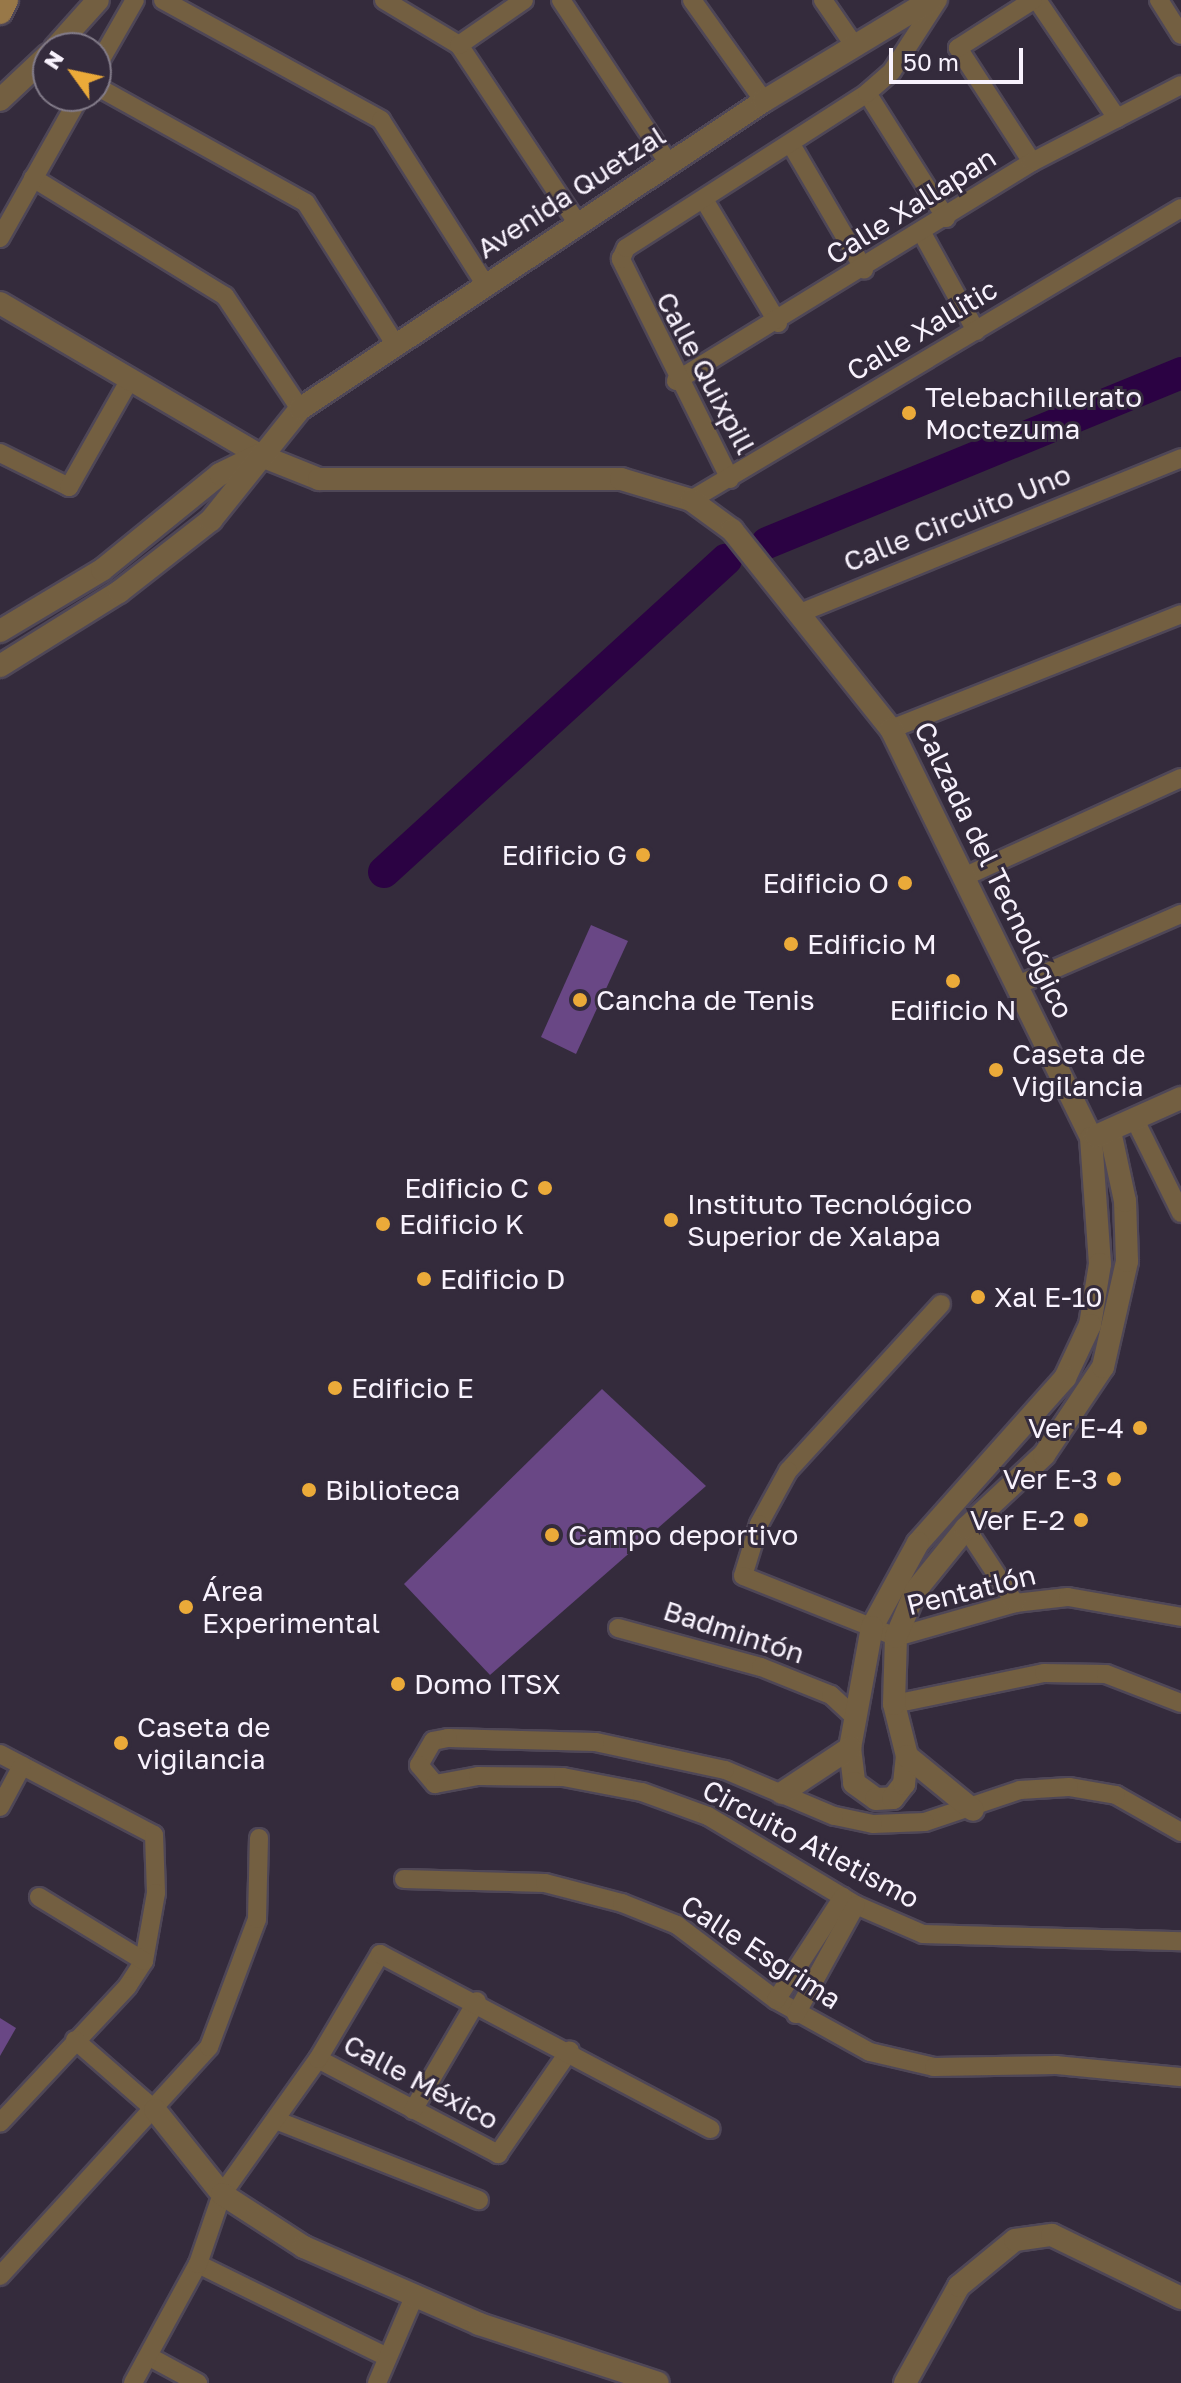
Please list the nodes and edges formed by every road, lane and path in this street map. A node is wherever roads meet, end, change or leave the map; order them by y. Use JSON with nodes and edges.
{"nodes":[{"id":1,"x":6,"y":0,"type":"edge"},
{"id":2,"x":98,"y":0,"type":"edge"},
{"id":3,"x":135,"y":0,"type":"edge"},
{"id":4,"x":163,"y":0,"type":"edge"},
{"id":5,"x":384,"y":0,"type":"edge"},
{"id":6,"x":420,"y":0,"type":"edge"},
{"id":7,"x":524,"y":0,"type":"edge"},
{"id":8,"x":561,"y":0,"type":"edge"},
{"id":9,"x":692,"y":0,"type":"edge"},
{"id":10,"x":823,"y":0,"type":"edge"},
{"id":11,"x":931,"y":0,"type":"edge"},
{"id":12,"x":938,"y":0,"type":"edge"},
{"id":13,"x":1035,"y":0,"type":"edge"},
{"id":14,"x":1159,"y":0,"type":"edge"},
{"id":15,"x":0,"y":12,"type":"edge"},
{"id":16,"x":432,"y":26,"type":"junction"},
{"id":17,"x":69,"y":32,"type":"edge"},
{"id":18,"x":1181,"y":35,"type":"edge"},
{"id":19,"x":112,"y":40,"type":"edge"},
{"id":20,"x":459,"y":45,"type":"junction"},
{"id":21,"x":854,"y":45,"type":"junction"},
{"id":22,"x":32,"y":70,"type":"edge"},
{"id":23,"x":1181,"y":85,"type":"edge"},
{"id":24,"x":867,"y":93,"type":"junction"},
{"id":25,"x":112,"y":95,"type":"edge"},
{"id":26,"x":0,"y":100,"type":"edge"},
{"id":27,"x":764,"y":101,"type":"junction"},
{"id":28,"x":71,"y":112,"type":"edge"},
{"id":29,"x":1117,"y":118,"type":"junction"},
{"id":30,"x":792,"y":146,"type":"junction"},
{"id":31,"x":1032,"y":162,"type":"junction"},
{"id":32,"x":669,"y":164,"type":"junction"},
{"id":33,"x":33,"y":178,"type":"junction"},
{"id":34,"x":706,"y":203,"type":"junction"},
{"id":35,"x":1181,"y":208,"type":"edge"},
{"id":36,"x":946,"y":218,"type":"junction"},
{"id":37,"x":578,"y":224,"type":"junction"},
{"id":38,"x":922,"y":233,"type":"junction"},
{"id":39,"x":0,"y":238,"type":"edge"},
{"id":40,"x":864,"y":269,"type":"junction"},
{"id":41,"x":485,"y":284,"type":"junction"},
{"id":42,"x":0,"y":303,"type":"edge"},
{"id":43,"x":778,"y":323,"type":"junction"},
{"id":44,"x":976,"y":331,"type":"junction"},
{"id":45,"x":394,"y":342,"type":"junction"},
{"id":46,"x":129,"y":381,"type":"junction"},
{"id":47,"x":676,"y":381,"type":"junction"},
{"id":48,"x":300,"y":409,"type":"junction"},
{"id":49,"x":0,"y":453,"type":"edge"},
{"id":50,"x":259,"y":455,"type":"junction"},
{"id":51,"x":1181,"y":458,"type":"edge"},
{"id":52,"x":730,"y":479,"type":"junction"},
{"id":53,"x":691,"y":500,"type":"junction"},
{"id":54,"x":800,"y":613,"type":"junction"},
{"id":55,"x":1181,"y":614,"type":"edge"},
{"id":56,"x":0,"y":631,"type":"edge"},
{"id":57,"x":0,"y":666,"type":"edge"},
{"id":58,"x":891,"y":729,"type":"junction"},
{"id":59,"x":1181,"y":778,"type":"edge"},
{"id":60,"x":968,"y":875,"type":"junction"},
{"id":61,"x":1181,"y":914,"type":"edge"},
{"id":62,"x":1020,"y":984,"type":"junction"},
{"id":63,"x":1181,"y":1098,"type":"edge"},
{"id":64,"x":1134,"y":1118,"type":"junction"},
{"id":65,"x":1101,"y":1134,"type":"junction"},
{"id":66,"x":1178,"y":1202,"type":"edge"},
{"id":67,"x":941,"y":1304,"type":"dead end"},
{"id":68,"x":966,"y":1528,"type":"junction"},
{"id":69,"x":1015,"y":1603,"type":"junction"},
{"id":70,"x":1181,"y":1617,"type":"edge"},
{"id":71,"x":872,"y":1627,"type":"junction"},
{"id":72,"x":618,"y":1628,"type":"dead end"},
{"id":73,"x":896,"y":1637,"type":"junction"},
{"id":74,"x":859,"y":1685,"type":"junction"},
{"id":75,"x":831,"y":1695,"type":"junction"},
{"id":76,"x":1181,"y":1703,"type":"edge"},
{"id":77,"x":894,"y":1704,"type":"junction"},
{"id":78,"x":855,"y":1717,"type":"junction"},
{"id":79,"x":850,"y":1748,"type":"junction"},
{"id":80,"x":0,"y":1754,"type":"edge"},
{"id":81,"x":907,"y":1756,"type":"junction"},
{"id":82,"x":22,"y":1766,"type":"junction"},
{"id":83,"x":782,"y":1793,"type":"junction"},
{"id":84,"x":0,"y":1807,"type":"edge"},
{"id":85,"x":973,"y":1810,"type":"junction"},
{"id":86,"x":1181,"y":1832,"type":"edge"},
{"id":87,"x":259,"y":1838,"type":"dead end"},
{"id":88,"x":404,"y":1879,"type":"dead end"},
{"id":89,"x":39,"y":1897,"type":"dead end"},
{"id":90,"x":849,"y":1901,"type":"junction"},
{"id":91,"x":1181,"y":1941,"type":"edge"},
{"id":92,"x":144,"y":1961,"type":"junction"},
{"id":93,"x":776,"y":2000,"type":"junction"},
{"id":94,"x":477,"y":2001,"type":"junction"},
{"id":95,"x":796,"y":2014,"type":"junction"},
{"id":96,"x":75,"y":2040,"type":"junction"},
{"id":97,"x":570,"y":2050,"type":"junction"},
{"id":98,"x":318,"y":2059,"type":"junction"},
{"id":99,"x":1181,"y":2077,"type":"edge"},
{"id":100,"x":155,"y":2110,"type":"junction"},
{"id":101,"x":413,"y":2110,"type":"junction"},
{"id":102,"x":278,"y":2121,"type":"junction"},
{"id":103,"x":0,"y":2123,"type":"edge"},
{"id":104,"x":710,"y":2129,"type":"dead end"},
{"id":105,"x":222,"y":2194,"type":"junction"},
{"id":106,"x":479,"y":2200,"type":"dead end"},
{"id":107,"x":198,"y":2264,"type":"junction"},
{"id":108,"x":0,"y":2276,"type":"edge"},
{"id":109,"x":414,"y":2297,"type":"junction"},
{"id":110,"x":1181,"y":2298,"type":"edge"},
{"id":111,"x":148,"y":2356,"type":"junction"},
{"id":112,"x":387,"y":2357,"type":"junction"},
{"id":113,"x":133,"y":2383,"type":"edge"},
{"id":114,"x":198,"y":2383,"type":"edge"},
{"id":115,"x":377,"y":2383,"type":"edge"},
{"id":116,"x":658,"y":2383,"type":"edge"},
{"id":117,"x":905,"y":2383,"type":"edge"}],
"edges":[{"from":1,"to":15,"type":"main road"},
{"from":2,"to":17,"type":"street"},
{"from":3,"to":19,"type":"street"},
{"from":4,"to":41,"type":"street"},
{"from":5,"to":16,"type":"street"},
{"from":6,"to":16,"type":"street"},
{"from":7,"to":20,"type":"street"},
{"from":8,"to":32,"type":"street"},
{"from":9,"to":27,"type":"street"},
{"from":10,"to":21,"type":"street"},
{"from":11,"to":21,"type":"street","name":"Avenida Quetzal"},
{"from":12,"to":24,"type":"street"},
{"from":13,"to":29,"type":"street"},
{"from":13,"to":31,"type":"street"},
{"from":14,"to":18,"type":"street"},
{"from":16,"to":20,"type":"street"},
{"from":20,"to":37,"type":"street"},
{"from":21,"to":27,"type":"street","name":"Avenida Quetzal"},
{"from":22,"to":26,"type":"street"},
{"from":23,"to":29,"type":"street","name":"Calle Xallapan"},
{"from":24,"to":30,"type":"street"},
{"from":24,"to":36,"type":"street"},
{"from":25,"to":45,"type":"street"},
{"from":27,"to":32,"type":"street","name":"Avenida Quetzal"},
{"from":28,"to":33,"type":"street"},
{"from":29,"to":31,"type":"street","name":"Calle Xallapan"},
{"from":30,"to":34,"type":"street"},
{"from":30,"to":40,"type":"street"},
{"from":31,"to":36,"type":"street","name":"Calle Xallapan"},
{"from":32,"to":37,"type":"street","name":"Avenida Quetzal"},
{"from":33,"to":39,"type":"street"},
{"from":33,"to":48,"type":"street"},
{"from":34,"to":43,"type":"street"},
{"from":34,"to":47,"type":"street","name":"Calle Quixpill"},
{"from":35,"to":44,"type":"street","name":"Calle Xallitic"},
{"from":36,"to":38,"type":"street","name":"Calle Xallapan"},
{"from":37,"to":41,"type":"street","name":"Avenida Quetzal"},
{"from":38,"to":40,"type":"street","name":"Calle Xallapan"},
{"from":38,"to":44,"type":"street"},
{"from":40,"to":43,"type":"street","name":"Calle Xallapan"},
{"from":41,"to":45,"type":"street","name":"Avenida Quetzal"},
{"from":42,"to":46,"type":"street","name":"Calzada del Tecnológico"},
{"from":43,"to":47,"type":"street","name":"Calle Xallapan"},
{"from":44,"to":52,"type":"street","name":"Calle Xallitic"},
{"from":45,"to":48,"type":"street","name":"Avenida Quetzal"},
{"from":46,"to":49,"type":"street"},
{"from":46,"to":50,"type":"street","name":"Calzada del Tecnológico"},
{"from":47,"to":52,"type":"street","name":"Calle Quixpill"},
{"from":48,"to":50,"type":"street","name":"Avenida Quetzal"},
{"from":50,"to":53,"type":"street","name":"Calzada del Tecnológico"},
{"from":50,"to":56,"type":"street"},
{"from":50,"to":57,"type":"street"},
{"from":51,"to":54,"type":"street","name":"Calle Circuito Uno"},
{"from":52,"to":53,"type":"street","name":"Calle Xallitic"},
{"from":53,"to":54,"type":"street","name":"Calzada del Tecnológico"},
{"from":54,"to":58,"type":"street","name":"Calzada del Tecnológico"},
{"from":55,"to":58,"type":"street"},
{"from":58,"to":60,"type":"street","name":"Calzada del Tecnológico"},
{"from":59,"to":60,"type":"street"},
{"from":60,"to":62,"type":"street","name":"Calzada del Tecnológico"},
{"from":61,"to":62,"type":"street"},
{"from":62,"to":65,"type":"street","name":"Calzada del Tecnológico"},
{"from":63,"to":64,"type":"street"},
{"from":64,"to":65,"type":"street"},
{"from":64,"to":66,"type":"street"},
{"from":65,"to":68,"type":"street"},
{"from":65,"to":71,"type":"street"},
{"from":67,"to":71,"type":"street","name":"Pentatlón"},
{"from":68,"to":69,"type":"street"},
{"from":68,"to":73,"type":"street"},
{"from":69,"to":70,"type":"street","name":"Pentatlón"},
{"from":69,"to":73,"type":"street","name":"Pentatlón"},
{"from":71,"to":73,"type":"street","name":"Pentatlón"},
{"from":71,"to":74,"type":"street"},
{"from":72,"to":75,"type":"street","name":"Badmintón"},
{"from":73,"to":77,"type":"street"},
{"from":74,"to":75,"type":"street"},
{"from":74,"to":78,"type":"street"},
{"from":75,"to":78,"type":"street"},
{"from":76,"to":77,"type":"street"},
{"from":77,"to":81,"type":"street"},
{"from":78,"to":79,"type":"street"},
{"from":79,"to":81,"type":"street"},
{"from":79,"to":83,"type":"street"},
{"from":80,"to":82,"type":"street"},
{"from":81,"to":85,"type":"street"},
{"from":82,"to":84,"type":"street"},
{"from":82,"to":92,"type":"street"},
{"from":83,"to":85,"type":"street","name":"Circuito Atletismo"},
{"from":83,"to":90,"type":"street","name":"Circuito Atletismo"},
{"from":85,"to":86,"type":"street","name":"Circuito Atletismo"},
{"from":87,"to":100,"type":"street"},
{"from":88,"to":93,"type":"street","name":"Calle Esgrima"},
{"from":89,"to":92,"type":"street"},
{"from":90,"to":91,"type":"street","name":"Circuito Atletismo"},
{"from":90,"to":93,"type":"street"},
{"from":90,"to":95,"type":"street"},
{"from":92,"to":96,"type":"street"},
{"from":93,"to":95,"type":"street","name":"Calle Esgrima"},
{"from":94,"to":97,"type":"street"},
{"from":94,"to":98,"type":"street"},
{"from":94,"to":101,"type":"street"},
{"from":95,"to":99,"type":"street","name":"Calle Esgrima"},
{"from":96,"to":100,"type":"street"},
{"from":96,"to":103,"type":"street"},
{"from":97,"to":101,"type":"street","name":"Calle México"},
{"from":97,"to":104,"type":"street"},
{"from":98,"to":101,"type":"street","name":"Calle México"},
{"from":98,"to":102,"type":"street"},
{"from":100,"to":105,"type":"street"},
{"from":100,"to":108,"type":"street"},
{"from":102,"to":105,"type":"street"},
{"from":102,"to":106,"type":"street"},
{"from":105,"to":107,"type":"street"},
{"from":105,"to":109,"type":"street"},
{"from":107,"to":111,"type":"street"},
{"from":107,"to":112,"type":"street"},
{"from":109,"to":112,"type":"street"},
{"from":109,"to":116,"type":"street"},
{"from":110,"to":117,"type":"street"},
{"from":111,"to":113,"type":"street"},
{"from":111,"to":114,"type":"street"},
{"from":112,"to":115,"type":"street"}]}
